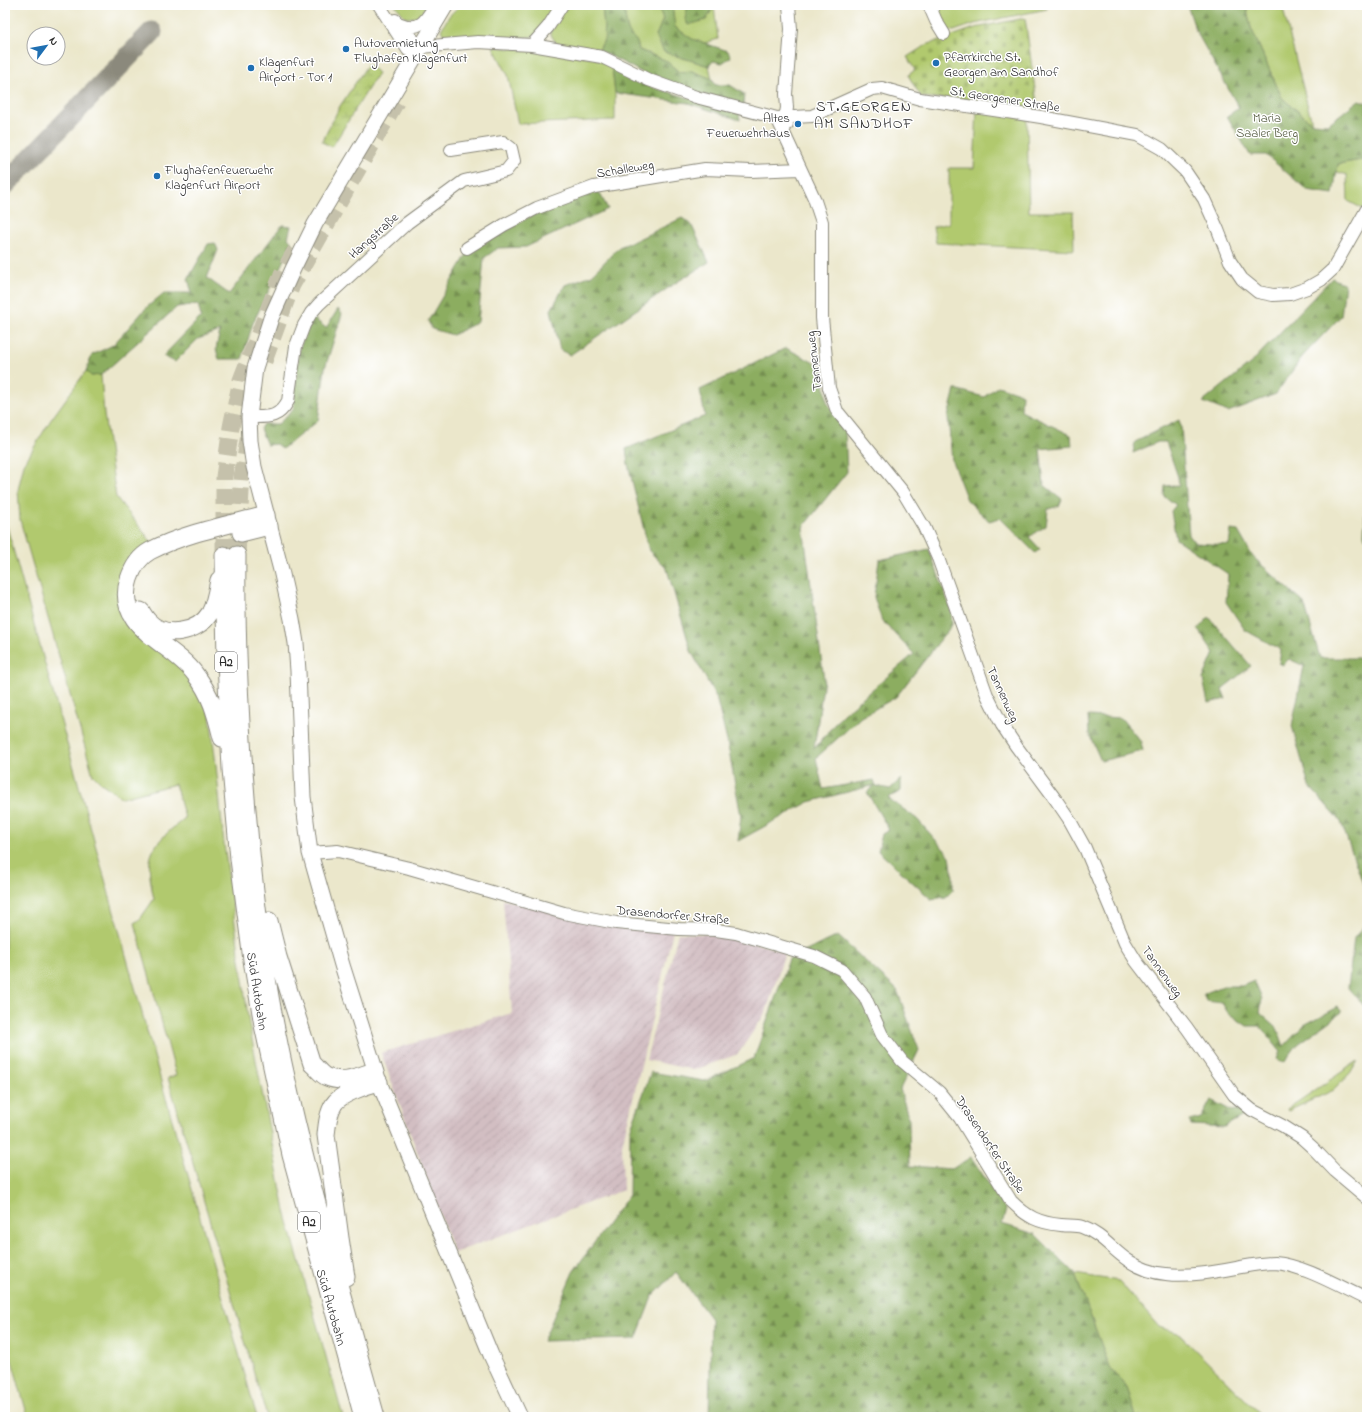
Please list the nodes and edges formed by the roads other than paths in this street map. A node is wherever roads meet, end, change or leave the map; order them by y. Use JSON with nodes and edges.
{"nodes":[{"id":1,"x":380,"y":5,"type":"edge"},
{"id":2,"x":436,"y":5,"type":"edge"},
{"id":3,"x":446,"y":5,"type":"edge"},
{"id":4,"x":562,"y":5,"type":"edge"},
{"id":5,"x":789,"y":5,"type":"edge"},
{"id":6,"x":929,"y":5,"type":"edge"},
{"id":7,"x":398,"y":23,"type":"junction"},
{"id":8,"x":944,"y":34,"type":"dead end"},
{"id":9,"x":532,"y":45,"type":"junction"},
{"id":10,"x":420,"y":46,"type":"junction"},
{"id":11,"x":781,"y":118,"type":"junction"},
{"id":12,"x":451,"y":150,"type":"dead end"},
{"id":13,"x":800,"y":169,"type":"junction"},
{"id":14,"x":1367,"y":209,"type":"edge"},
{"id":15,"x":467,"y":248,"type":"dead end"},
{"id":16,"x":249,"y":417,"type":"junction"},
{"id":17,"x":268,"y":520,"type":"junction"},
{"id":18,"x":231,"y":555,"type":"junction"},
{"id":19,"x":231,"y":769,"type":"junction"},
{"id":20,"x":310,"y":853,"type":"junction"},
{"id":21,"x":253,"y":873,"type":"junction"},
{"id":22,"x":377,"y":1076,"type":"junction"},
{"id":23,"x":1367,"y":1198,"type":"edge"},
{"id":24,"x":1367,"y":1298,"type":"edge"},
{"id":25,"x":358,"y":1354,"type":"junction"},
{"id":26,"x":363,"y":1417,"type":"edge"},
{"id":27,"x":376,"y":1417,"type":"edge"},
{"id":28,"x":520,"y":1417,"type":"edge"}],
"edges":[{"from":1,"to":7,"type":"street"},
{"from":1,"to":10,"type":"street","name":"St. Georgener Straße"},
{"from":2,"to":7,"type":"street"},
{"from":3,"to":10,"type":"main road"},
{"from":4,"to":9,"type":"street"},
{"from":5,"to":11,"type":"street","name":"Tannenweg"},
{"from":6,"to":8,"type":"street"},
{"from":7,"to":10,"type":"street"},
{"from":9,"to":10,"type":"street","name":"St. Georgener Straße"},
{"from":9,"to":11,"type":"street","name":"St. Georgener Straße"},
{"from":10,"to":16,"type":"main road"},
{"from":11,"to":13,"type":"street","name":"Tannenweg"},
{"from":11,"to":14,"type":"street","name":"St. Georgener Straße"},
{"from":12,"to":16,"type":"street","name":"Hangstraße"},
{"from":13,"to":15,"type":"street","name":"Schalleweg"},
{"from":13,"to":23,"type":"street","name":"Tannenweg"},
{"from":16,"to":17,"type":"main road"},
{"from":17,"to":18,"type":"highway"},
{"from":17,"to":19,"type":"highway"},
{"from":17,"to":20,"type":"main road"},
{"from":18,"to":19,"type":"highway","name":"Süd Autobahn","number":"A2"},
{"from":18,"to":21,"type":"highway","name":"Süd Autobahn","number":"A2"},
{"from":19,"to":26,"type":"highway","name":"Süd Autobahn","number":"A2"},
{"from":20,"to":22,"type":"main road"},
{"from":20,"to":24,"type":"street","name":"Drasendorfer Straße"},
{"from":21,"to":22,"type":"highway"},
{"from":21,"to":25,"type":"highway","name":"Süd Autobahn","number":"A2"},
{"from":22,"to":25,"type":"highway"},
{"from":22,"to":28,"type":"main road"},
{"from":25,"to":27,"type":"highway","name":"Süd Autobahn","number":"A2"}]}
